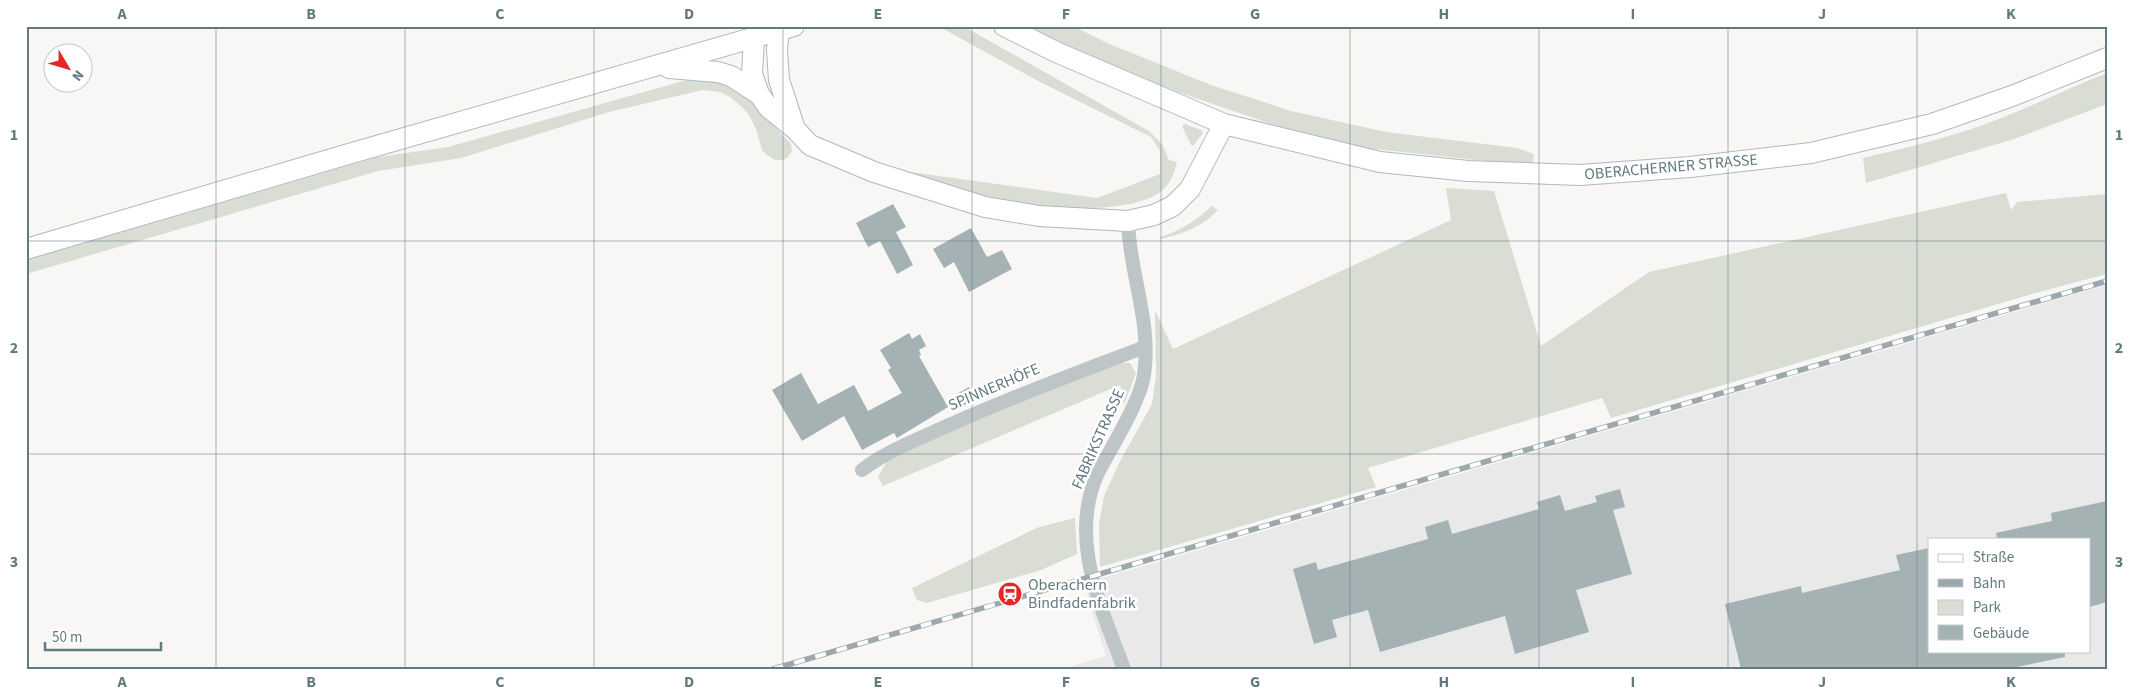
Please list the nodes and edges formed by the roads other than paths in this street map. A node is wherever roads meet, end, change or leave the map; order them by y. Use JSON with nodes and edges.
{"nodes":[{"id":1,"x":1004,"y":26,"type":"edge"},
{"id":2,"x":787,"y":28,"type":"edge"},
{"id":3,"x":754,"y":38,"type":"junction"},
{"id":4,"x":2107,"y":58,"type":"edge"},
{"id":5,"x":657,"y":66,"type":"junction"},
{"id":6,"x":759,"y":94,"type":"junction"},
{"id":7,"x":1224,"y":124,"type":"junction"},
{"id":8,"x":795,"y":129,"type":"junction"},
{"id":9,"x":1128,"y":221,"type":"junction"},
{"id":10,"x":26,"y":249,"type":"edge"},
{"id":11,"x":1145,"y":347,"type":"junction"},
{"id":12,"x":862,"y":470,"type":"dead end"},
{"id":13,"x":1124,"y":669,"type":"edge"}],
"edges":[{"from":1,"to":7,"type":"main road","name":"OBERACHERNER STRASSE"},
{"from":2,"to":3,"type":"main road"},
{"from":2,"to":8,"type":"main road"},
{"from":3,"to":5,"type":"main road"},
{"from":3,"to":6,"type":"main road"},
{"from":4,"to":7,"type":"main road","name":"OBERACHERNER STRASSE"},
{"from":5,"to":6,"type":"main road"},
{"from":5,"to":10,"type":"main road"},
{"from":6,"to":8,"type":"main road"},
{"from":7,"to":9,"type":"main road"},
{"from":8,"to":9,"type":"main road"},
{"from":9,"to":11,"type":"street","name":"FABRIKSTRASSE"},
{"from":11,"to":12,"type":"street","name":"SPINNERHÖFE"},
{"from":11,"to":13,"type":"street","name":"FABRIKSTRASSE"}]}
